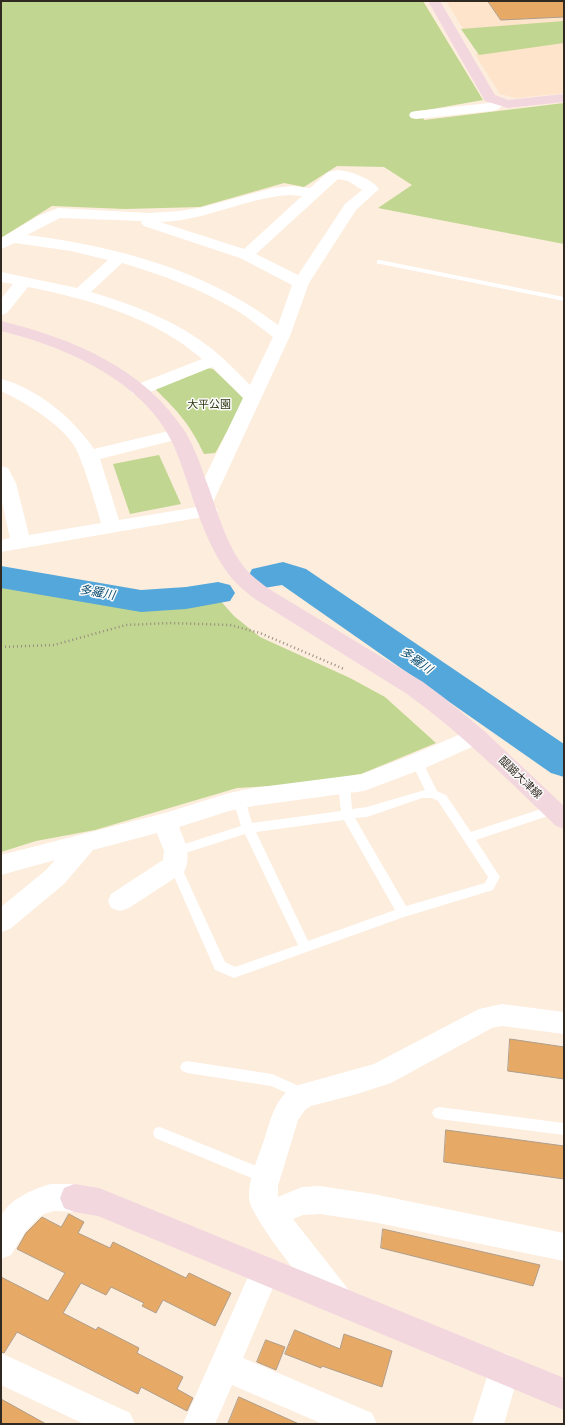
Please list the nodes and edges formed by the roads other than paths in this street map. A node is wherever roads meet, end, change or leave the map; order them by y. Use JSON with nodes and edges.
{"nodes":[{"id":1,"x":434,"y":1,"type":"edge"},
{"id":2,"x":564,"y":98,"type":"edge"},
{"id":3,"x":500,"y":102,"type":"junction"},
{"id":4,"x":416,"y":115,"type":"dead end"},
{"id":5,"x":314,"y":193,"type":"junction"},
{"id":6,"x":133,"y":217,"type":"junction"},
{"id":7,"x":8,"y":241,"type":"edge"},
{"id":8,"x":246,"y":256,"type":"junction"},
{"id":9,"x":119,"y":258,"type":"junction"},
{"id":10,"x":380,"y":262,"type":"dead end"},
{"id":11,"x":1,"y":277,"type":"edge"},
{"id":12,"x":24,"y":281,"type":"junction"},
{"id":13,"x":301,"y":283,"type":"junction"},
{"id":14,"x":80,"y":294,"type":"junction"},
{"id":15,"x":564,"y":299,"type":"edge"},
{"id":16,"x":1,"y":310,"type":"edge"},
{"id":17,"x":1,"y":326,"type":"edge"},
{"id":18,"x":282,"y":336,"type":"junction"},
{"id":19,"x":214,"y":360,"type":"junction"},
{"id":20,"x":1,"y":384,"type":"edge"},
{"id":21,"x":139,"y":390,"type":"junction"},
{"id":22,"x":253,"y":398,"type":"junction"},
{"id":23,"x":178,"y":434,"type":"junction"},
{"id":24,"x":228,"y":446,"type":"junction"},
{"id":25,"x":88,"y":456,"type":"junction"},
{"id":26,"x":189,"y":461,"type":"junction"},
{"id":27,"x":1,"y":472,"type":"edge"},
{"id":28,"x":206,"y":505,"type":"junction"},
{"id":29,"x":112,"y":527,"type":"junction"},
{"id":30,"x":21,"y":542,"type":"junction"},
{"id":31,"x":1,"y":546,"type":"edge"},
{"id":32,"x":475,"y":736,"type":"junction"},
{"id":33,"x":417,"y":762,"type":"junction"},
{"id":34,"x":344,"y":784,"type":"junction"},
{"id":35,"x":433,"y":794,"type":"junction"},
{"id":36,"x":239,"y":800,"type":"junction"},
{"id":37,"x":346,"y":815,"type":"junction"},
{"id":38,"x":558,"y":815,"type":"edge"},
{"id":39,"x":165,"y":822,"type":"junction"},
{"id":40,"x":248,"y":828,"type":"junction"},
{"id":41,"x":468,"y":838,"type":"junction"},
{"id":42,"x":84,"y":844,"type":"junction"},
{"id":43,"x":176,"y":858,"type":"junction"},
{"id":44,"x":1,"y":866,"type":"edge"},
{"id":45,"x":120,"y":901,"type":"dead end"},
{"id":46,"x":403,"y":912,"type":"junction"},
{"id":47,"x":1,"y":922,"type":"edge"},
{"id":48,"x":306,"y":947,"type":"junction"},
{"id":49,"x":564,"y":1023,"type":"edge"},
{"id":50,"x":187,"y":1067,"type":"dead end"},
{"id":51,"x":305,"y":1095,"type":"junction"},
{"id":52,"x":439,"y":1113,"type":"dead end"},
{"id":53,"x":564,"y":1129,"type":"edge"},
{"id":54,"x":160,"y":1133,"type":"dead end"},
{"id":55,"x":267,"y":1178,"type":"junction"},
{"id":56,"x":271,"y":1214,"type":"junction"},
{"id":57,"x":1,"y":1245,"type":"edge"},
{"id":58,"x":564,"y":1247,"type":"edge"},
{"id":59,"x":266,"y":1271,"type":"junction"},
{"id":60,"x":337,"y":1300,"type":"junction"},
{"id":61,"x":224,"y":1366,"type":"junction"},
{"id":62,"x":1,"y":1369,"type":"edge"},
{"id":63,"x":504,"y":1369,"type":"junction"},
{"id":64,"x":564,"y":1394,"type":"edge"},
{"id":65,"x":120,"y":1424,"type":"edge"},
{"id":66,"x":199,"y":1424,"type":"edge"},
{"id":67,"x":361,"y":1424,"type":"edge"},
{"id":68,"x":488,"y":1424,"type":"edge"}],
"edges":[{"from":1,"to":3,"type":"street"},
{"from":2,"to":3,"type":"street"},
{"from":3,"to":4,"type":"street"},
{"from":5,"to":6,"type":"street"},
{"from":5,"to":8,"type":"street"},
{"from":5,"to":13,"type":"street"},
{"from":6,"to":7,"type":"street"},
{"from":6,"to":8,"type":"street"},
{"from":7,"to":9,"type":"street"},
{"from":8,"to":13,"type":"street"},
{"from":9,"to":14,"type":"street"},
{"from":9,"to":18,"type":"street"},
{"from":10,"to":15,"type":"lane"},
{"from":11,"to":12,"type":"street"},
{"from":12,"to":14,"type":"street"},
{"from":12,"to":16,"type":"street"},
{"from":13,"to":18,"type":"street"},
{"from":14,"to":19,"type":"street"},
{"from":17,"to":21,"type":"street","name":"醍醐大津線"},
{"from":18,"to":22,"type":"street"},
{"from":19,"to":21,"type":"street"},
{"from":19,"to":22,"type":"street"},
{"from":20,"to":25,"type":"street"},
{"from":21,"to":23,"type":"street","name":"醍醐大津線"},
{"from":22,"to":24,"type":"street"},
{"from":23,"to":25,"type":"street"},
{"from":23,"to":26,"type":"street","name":"醍醐大津線"},
{"from":24,"to":26,"type":"street"},
{"from":24,"to":28,"type":"street"},
{"from":25,"to":29,"type":"street"},
{"from":26,"to":28,"type":"street","name":"醍醐大津線"},
{"from":27,"to":30,"type":"street"},
{"from":28,"to":29,"type":"street"},
{"from":28,"to":32,"type":"street","name":"醍醐大津線"},
{"from":29,"to":30,"type":"street"},
{"from":30,"to":31,"type":"street"},
{"from":32,"to":33,"type":"street"},
{"from":32,"to":38,"type":"street","name":"醍醐大津線"},
{"from":33,"to":34,"type":"street"},
{"from":33,"to":35,"type":"lane"},
{"from":34,"to":36,"type":"street"},
{"from":34,"to":37,"type":"lane"},
{"from":35,"to":37,"type":"lane"},
{"from":35,"to":41,"type":"lane"},
{"from":36,"to":39,"type":"street"},
{"from":36,"to":40,"type":"lane"},
{"from":37,"to":40,"type":"lane"},
{"from":37,"to":46,"type":"lane"},
{"from":38,"to":41,"type":"lane"},
{"from":39,"to":42,"type":"street"},
{"from":39,"to":43,"type":"street"},
{"from":40,"to":43,"type":"lane"},
{"from":40,"to":48,"type":"lane"},
{"from":41,"to":46,"type":"lane"},
{"from":42,"to":44,"type":"street"},
{"from":42,"to":47,"type":"street"},
{"from":43,"to":45,"type":"street"},
{"from":43,"to":48,"type":"lane"},
{"from":46,"to":48,"type":"lane"},
{"from":49,"to":51,"type":"street"},
{"from":50,"to":51,"type":"lane"},
{"from":51,"to":55,"type":"street"},
{"from":52,"to":53,"type":"lane"},
{"from":54,"to":55,"type":"lane"},
{"from":55,"to":56,"type":"street"},
{"from":56,"to":58,"type":"street"},
{"from":56,"to":60,"type":"street"},
{"from":57,"to":59,"type":"street"},
{"from":59,"to":60,"type":"street"},
{"from":59,"to":61,"type":"street"},
{"from":60,"to":63,"type":"street"},
{"from":61,"to":66,"type":"street"},
{"from":61,"to":67,"type":"street"},
{"from":62,"to":65,"type":"street"},
{"from":63,"to":64,"type":"street"},
{"from":63,"to":68,"type":"street"}]}
